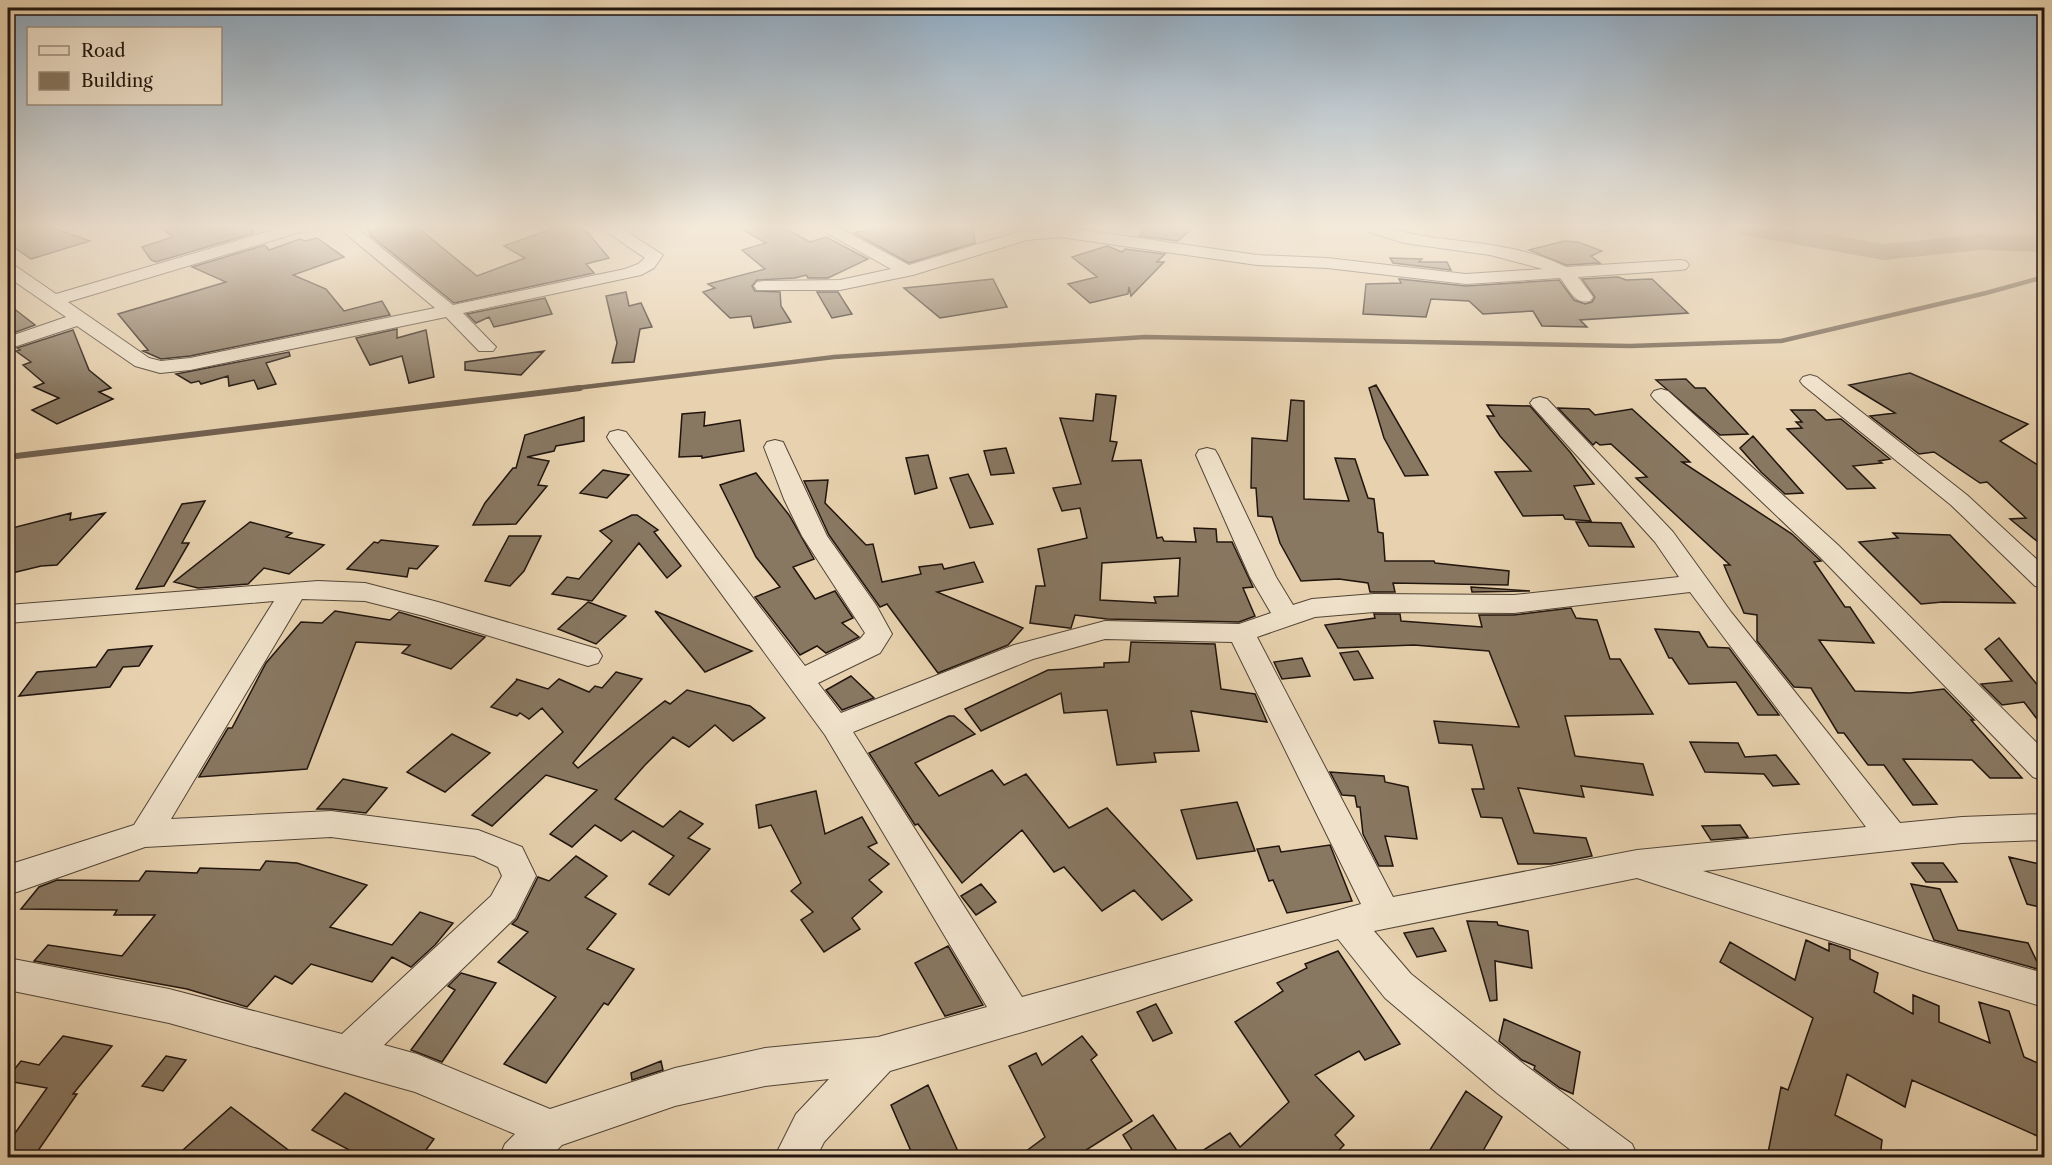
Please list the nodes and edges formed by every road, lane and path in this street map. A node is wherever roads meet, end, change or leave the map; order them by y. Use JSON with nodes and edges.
{"nodes":[{"id":1,"x":26,"y":282,"type":"edge"},
{"id":2,"x":115,"y":282,"type":"edge"},
{"id":3,"x":414,"y":282,"type":"edge"},
{"id":4,"x":588,"y":282,"type":"edge"},
{"id":5,"x":853,"y":282,"type":"edge"},
{"id":6,"x":1573,"y":282,"type":"edge"},
{"id":7,"x":763,"y":286,"type":"dead end"},
{"id":8,"x":1584,"y":297,"type":"dead end"},
{"id":9,"x":52,"y":301,"type":"junction"},
{"id":10,"x":450,"y":311,"type":"junction"},
{"id":11,"x":79,"y":319,"type":"junction"},
{"id":12,"x":8,"y":343,"type":"edge"},
{"id":13,"x":486,"y":347,"type":"dead end"},
{"id":14,"x":1810,"y":381,"type":"dead end"},
{"id":15,"x":1661,"y":394,"type":"dead end"},
{"id":16,"x":1540,"y":403,"type":"dead end"},
{"id":17,"x":618,"y":437,"type":"dead end"},
{"id":18,"x":775,"y":447,"type":"dead end"},
{"id":19,"x":1207,"y":454,"type":"dead end"},
{"id":20,"x":2044,"y":580,"type":"edge"},
{"id":21,"x":1696,"y":583,"type":"junction"},
{"id":22,"x":294,"y":590,"type":"junction"},
{"id":23,"x":8,"y":614,"type":"edge"},
{"id":24,"x":1287,"y":617,"type":"junction"},
{"id":25,"x":1241,"y":633,"type":"junction"},
{"id":26,"x":588,"y":656,"type":"dead end"},
{"id":27,"x":801,"y":680,"type":"junction"},
{"id":28,"x":835,"y":727,"type":"junction"},
{"id":29,"x":2044,"y":769,"type":"edge"},
{"id":30,"x":2044,"y":827,"type":"edge"},
{"id":31,"x":144,"y":834,"type":"junction"},
{"id":32,"x":1892,"y":837,"type":"junction"},
{"id":33,"x":1637,"y":864,"type":"junction"},
{"id":34,"x":10,"y":885,"type":"edge"},
{"id":35,"x":1384,"y":914,"type":"junction"},
{"id":36,"x":1345,"y":922,"type":"junction"},
{"id":37,"x":8,"y":974,"type":"edge"},
{"id":38,"x":2044,"y":990,"type":"edge"},
{"id":39,"x":1013,"y":1016,"type":"junction"},
{"id":40,"x":348,"y":1054,"type":"junction"},
{"id":41,"x":878,"y":1056,"type":"junction"},
{"id":42,"x":550,"y":1129,"type":"junction"},
{"id":43,"x":519,"y":1158,"type":"edge"},
{"id":44,"x":794,"y":1158,"type":"edge"},
{"id":45,"x":1618,"y":1158,"type":"edge"}],
"edges":[{"from":1,"to":9,"type":"street"},
{"from":2,"to":9,"type":"street"},
{"from":3,"to":10,"type":"street"},
{"from":4,"to":10,"type":"street"},
{"from":5,"to":7,"type":"street"},
{"from":6,"to":8,"type":"street"},
{"from":9,"to":11,"type":"street"},
{"from":10,"to":11,"type":"street"},
{"from":10,"to":13,"type":"street"},
{"from":11,"to":12,"type":"street"},
{"from":14,"to":20,"type":"street"},
{"from":15,"to":29,"type":"street"},
{"from":16,"to":21,"type":"street"},
{"from":17,"to":27,"type":"street"},
{"from":18,"to":27,"type":"street"},
{"from":19,"to":24,"type":"street"},
{"from":21,"to":24,"type":"street"},
{"from":21,"to":32,"type":"street"},
{"from":22,"to":23,"type":"street"},
{"from":22,"to":26,"type":"street"},
{"from":22,"to":31,"type":"street"},
{"from":24,"to":25,"type":"street"},
{"from":25,"to":28,"type":"street"},
{"from":25,"to":35,"type":"street"},
{"from":27,"to":28,"type":"street"},
{"from":28,"to":39,"type":"street"},
{"from":30,"to":32,"type":"street"},
{"from":31,"to":34,"type":"street"},
{"from":31,"to":40,"type":"street"},
{"from":32,"to":33,"type":"street"},
{"from":33,"to":35,"type":"street"},
{"from":33,"to":38,"type":"street"},
{"from":35,"to":36,"type":"street"},
{"from":36,"to":39,"type":"street"},
{"from":36,"to":45,"type":"street"},
{"from":37,"to":40,"type":"street"},
{"from":39,"to":41,"type":"street"},
{"from":40,"to":42,"type":"street"},
{"from":41,"to":42,"type":"street"},
{"from":41,"to":44,"type":"street"},
{"from":42,"to":43,"type":"street"}]}
